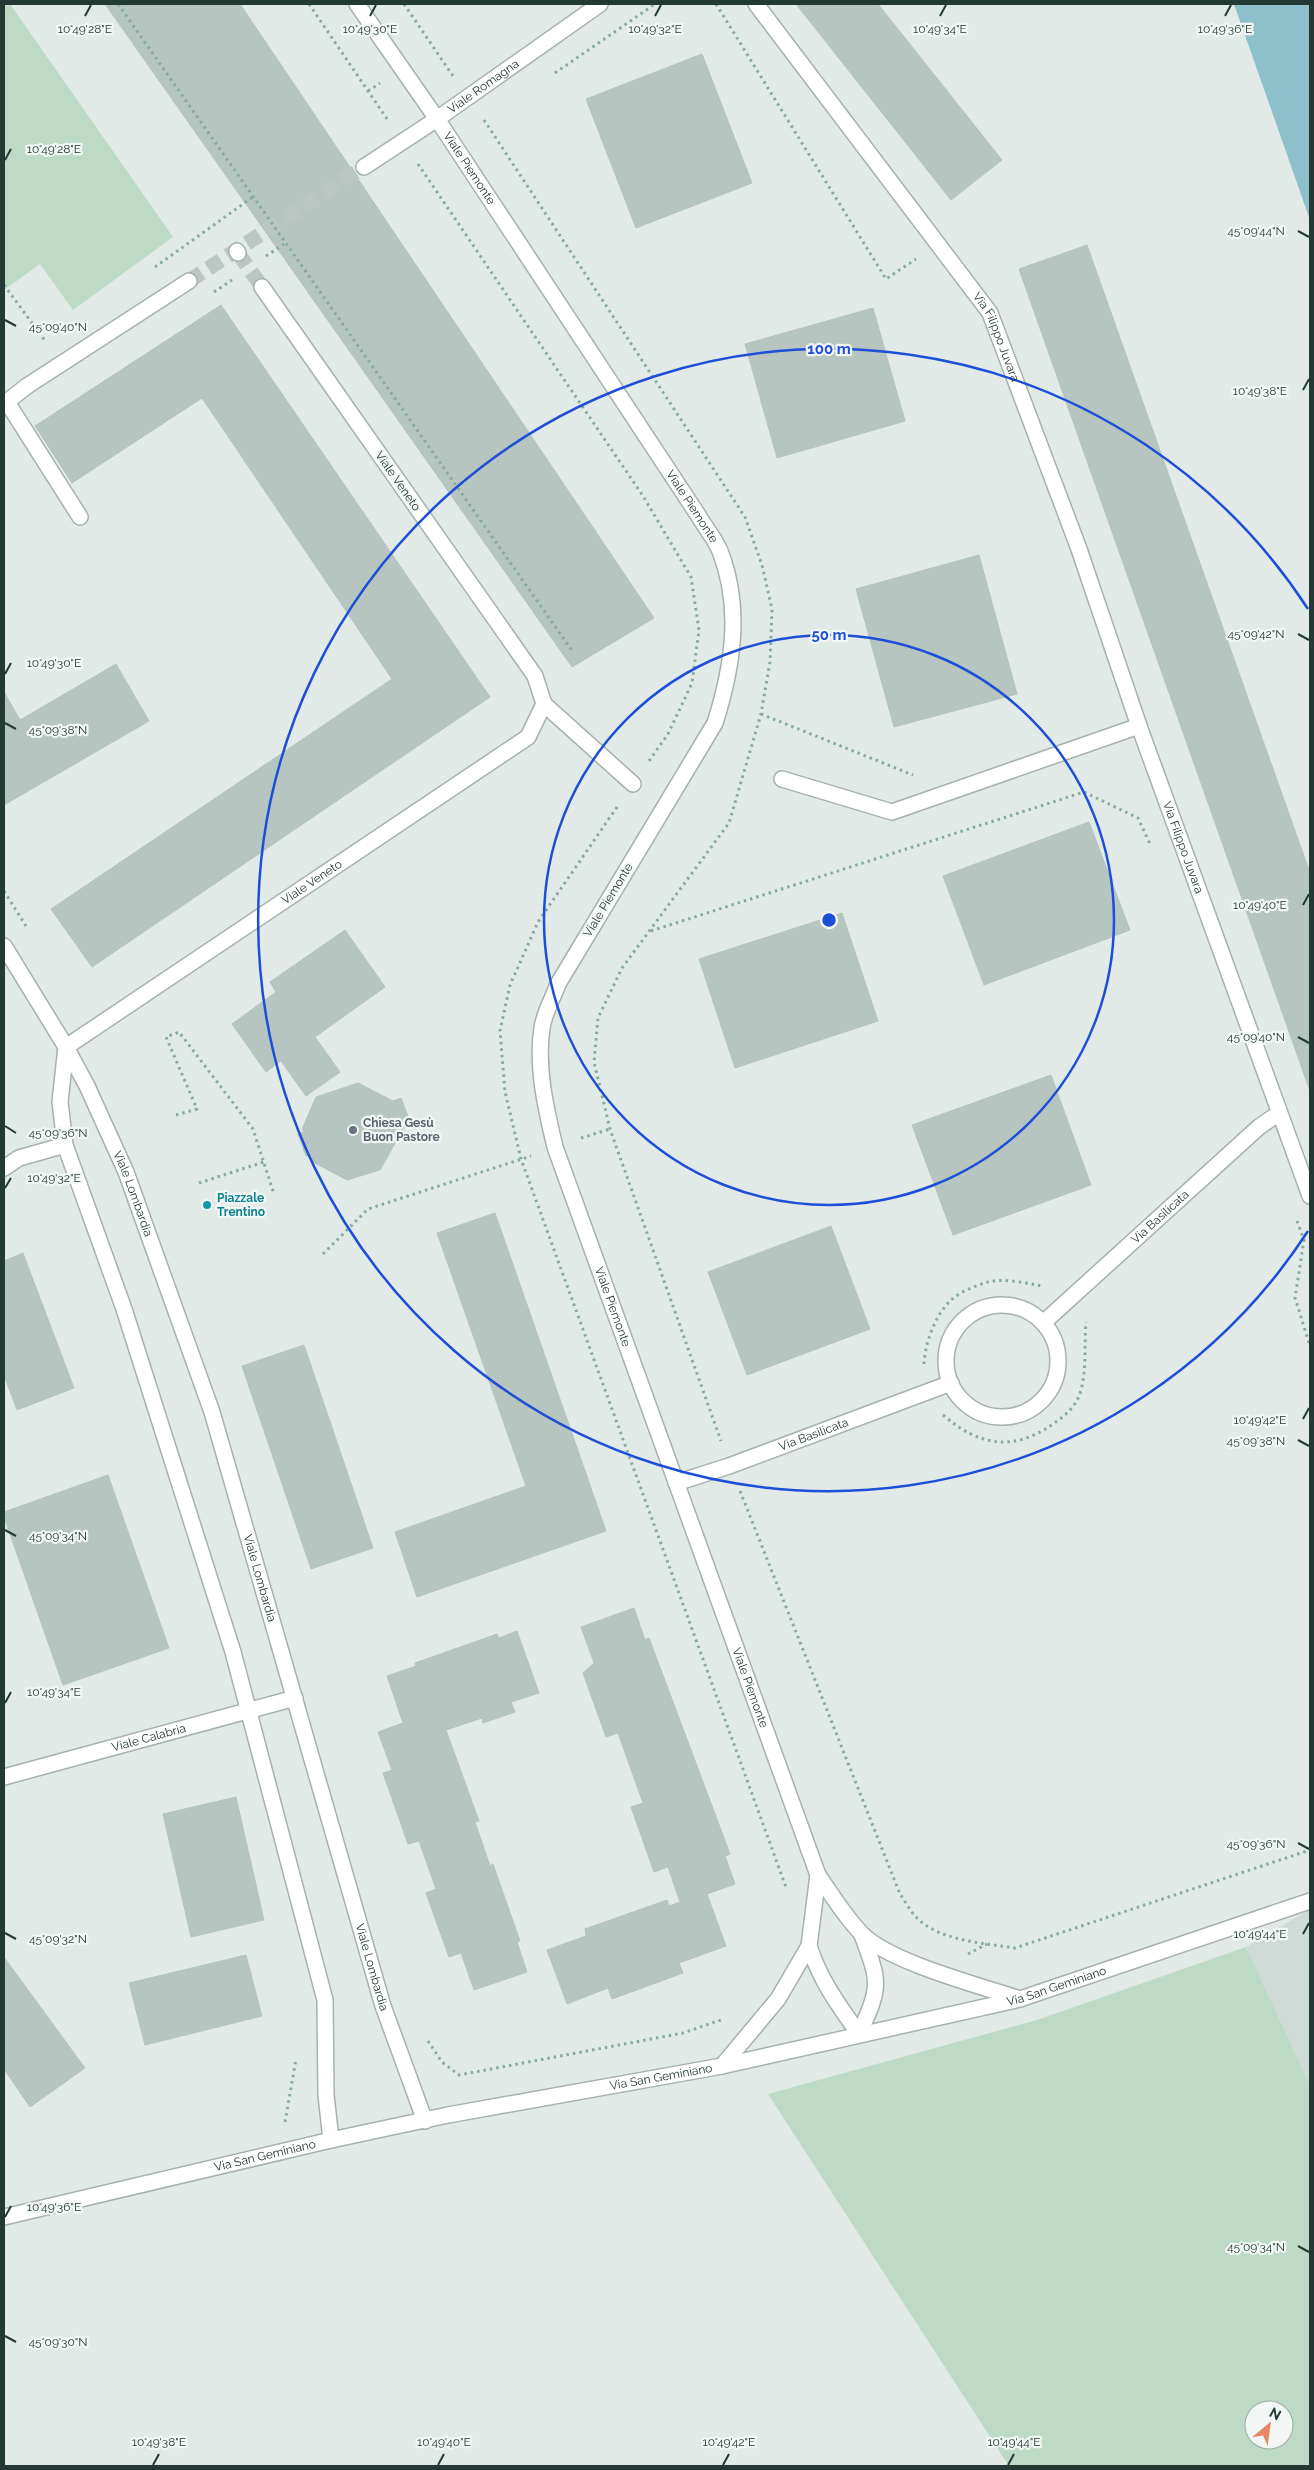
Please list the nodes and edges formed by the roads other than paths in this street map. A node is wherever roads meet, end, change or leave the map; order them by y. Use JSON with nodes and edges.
{"nodes":[{"id":1,"x":357,"y":4,"type":"edge"},
{"id":2,"x":600,"y":4,"type":"edge"},
{"id":3,"x":756,"y":4,"type":"edge"},
{"id":4,"x":437,"y":119,"type":"junction"},
{"id":5,"x":364,"y":167,"type":"tunnel mouth"},
{"id":6,"x":189,"y":281,"type":"tunnel mouth"},
{"id":7,"x":262,"y":286,"type":"tunnel mouth"},
{"id":8,"x":5,"y":403,"type":"edge"},
{"id":9,"x":80,"y":516,"type":"dead end"},
{"id":10,"x":544,"y":704,"type":"junction"},
{"id":11,"x":1139,"y":726,"type":"junction"},
{"id":12,"x":782,"y":779,"type":"dead end"},
{"id":13,"x":633,"y":784,"type":"road end"},
{"id":14,"x":4,"y":946,"type":"edge"},
{"id":15,"x":66,"y":1047,"type":"junction"},
{"id":16,"x":1279,"y":1113,"type":"junction"},
{"id":17,"x":65,"y":1145,"type":"junction"},
{"id":18,"x":4,"y":1168,"type":"edge"},
{"id":19,"x":1310,"y":1196,"type":"edge"},
{"id":20,"x":1042,"y":1323,"type":"junction"},
{"id":21,"x":951,"y":1383,"type":"junction"},
{"id":22,"x":676,"y":1483,"type":"junction"},
{"id":23,"x":295,"y":1698,"type":"junction"},
{"id":24,"x":250,"y":1710,"type":"junction"},
{"id":25,"x":4,"y":1777,"type":"edge"},
{"id":26,"x":818,"y":1875,"type":"junction"},
{"id":27,"x":1310,"y":1901,"type":"edge"},
{"id":28,"x":862,"y":1935,"type":"junction"},
{"id":29,"x":809,"y":1946,"type":"junction"},
{"id":30,"x":1020,"y":1999,"type":"junction"},
{"id":31,"x":859,"y":2034,"type":"junction"},
{"id":32,"x":722,"y":2066,"type":"junction"},
{"id":33,"x":425,"y":2120,"type":"junction"},
{"id":34,"x":331,"y":2140,"type":"junction"},
{"id":35,"x":4,"y":2217,"type":"edge"}],
"edges":[{"from":1,"to":4,"type":"street","name":"Viale Piemonte"},
{"from":2,"to":4,"type":"street","name":"Viale Romagna"},
{"from":3,"to":11,"type":"street","name":"Via Filippo Juvara"},
{"from":4,"to":5,"type":"street","name":"Viale Romagna"},
{"from":4,"to":22,"type":"street","name":"Viale Piemonte"},
{"from":6,"to":8,"type":"street"},
{"from":7,"to":10,"type":"street","name":"Viale Veneto"},
{"from":8,"to":9,"type":"street"},
{"from":10,"to":13,"type":"street"},
{"from":10,"to":15,"type":"street","name":"Viale Veneto"},
{"from":11,"to":12,"type":"street"},
{"from":11,"to":16,"type":"street","name":"Via Filippo Juvara"},
{"from":14,"to":15,"type":"street","name":"Viale Lombardia"},
{"from":15,"to":17,"type":"street"},
{"from":15,"to":23,"type":"street","name":"Viale Lombardia"},
{"from":16,"to":19,"type":"street","name":"Via Filippo Juvara"},
{"from":16,"to":20,"type":"street","name":"Via Basilicata"},
{"from":17,"to":18,"type":"street"},
{"from":17,"to":24,"type":"street"},
{"from":20,"to":21,"type":"street"},
{"from":20,"to":21,"type":"street"},
{"from":21,"to":22,"type":"street","name":"Via Basilicata"},
{"from":22,"to":26,"type":"street","name":"Viale Piemonte"},
{"from":23,"to":24,"type":"street","name":"Viale Calabria"},
{"from":23,"to":33,"type":"street","name":"Viale Lombardia"},
{"from":24,"to":25,"type":"street","name":"Viale Calabria"},
{"from":24,"to":34,"type":"street"},
{"from":26,"to":28,"type":"street","name":"Viale Piemonte"},
{"from":26,"to":29,"type":"street","name":"Viale Piemonte"},
{"from":27,"to":30,"type":"street","name":"Via San Geminiano"},
{"from":28,"to":30,"type":"street","name":"Viale Piemonte"},
{"from":28,"to":31,"type":"street","name":"Viale Piemonte"},
{"from":29,"to":31,"type":"street","name":"Viale Piemonte"},
{"from":29,"to":32,"type":"street","name":"Viale Piemonte"},
{"from":30,"to":31,"type":"street","name":"Via San Geminiano"},
{"from":31,"to":32,"type":"street","name":"Via San Geminiano"},
{"from":32,"to":33,"type":"street","name":"Via San Geminiano"},
{"from":33,"to":34,"type":"street","name":"Via San Geminiano"},
{"from":34,"to":35,"type":"street","name":"Via San Geminiano"}]}
